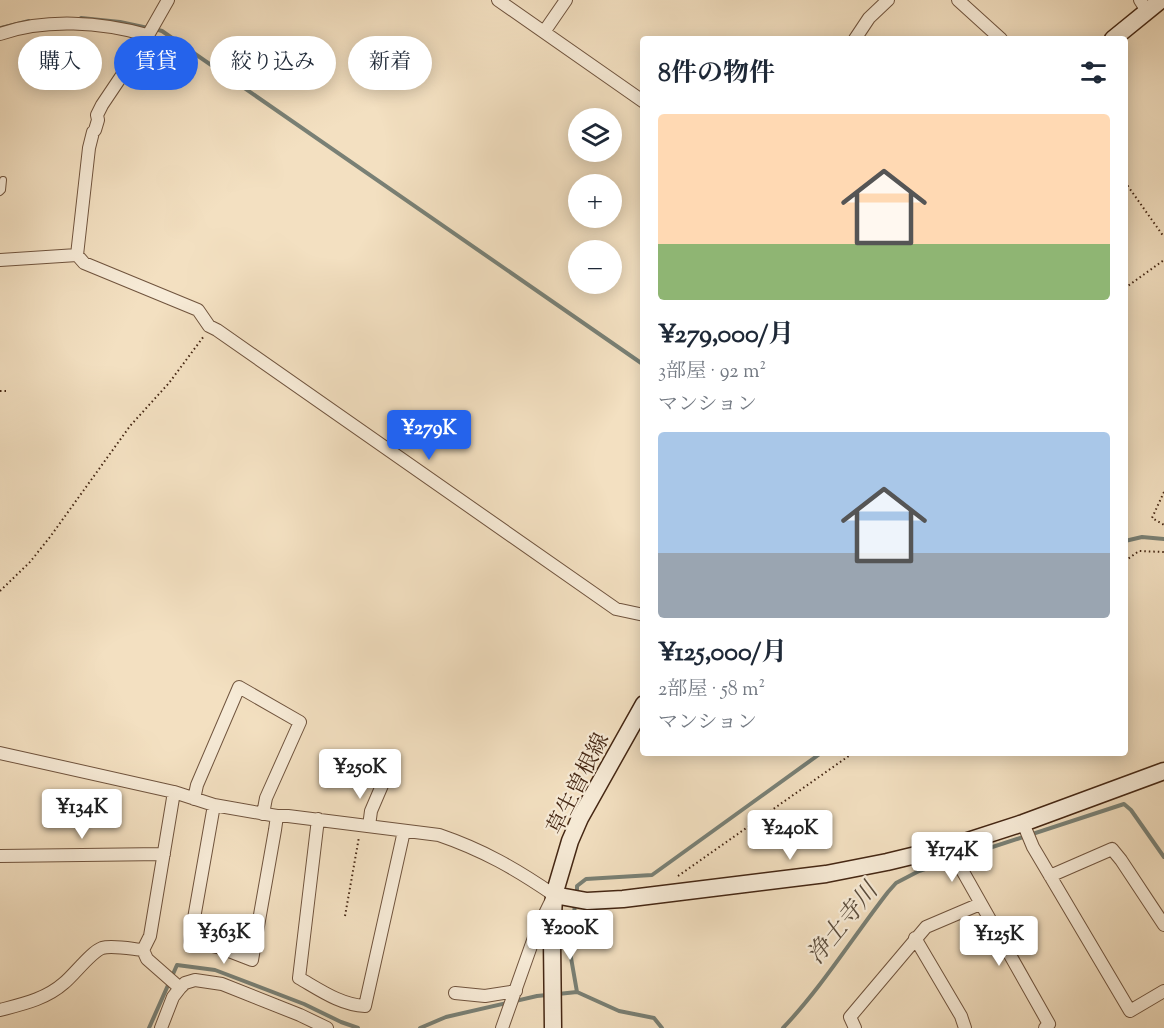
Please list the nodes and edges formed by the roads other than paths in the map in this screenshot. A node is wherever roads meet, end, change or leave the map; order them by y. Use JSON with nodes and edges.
{"nodes":[{"id":1,"x":168,"y":0,"type":"edge"},
{"id":2,"x":498,"y":0,"type":"edge"},
{"id":3,"x":566,"y":0,"type":"edge"},
{"id":4,"x":888,"y":0,"type":"edge"},
{"id":5,"x":958,"y":0,"type":"edge"},
{"id":6,"x":1161,"y":0,"type":"edge"},
{"id":7,"x":1143,"y":5,"type":"edge"},
{"id":8,"x":544,"y":32,"type":"junction"},
{"id":9,"x":0,"y":34,"type":"edge"},
{"id":10,"x":147,"y":35,"type":"junction"},
{"id":11,"x":857,"y":36,"type":"edge"},
{"id":12,"x":998,"y":36,"type":"edge"},
{"id":13,"x":1116,"y":36,"type":"edge"},
{"id":14,"x":640,"y":99,"type":"edge"},
{"id":15,"x":3,"y":180,"type":"dead end"},
{"id":16,"x":0,"y":192,"type":"edge"},
{"id":17,"x":77,"y":255,"type":"junction"},
{"id":18,"x":0,"y":260,"type":"edge"},
{"id":19,"x":640,"y":614,"type":"edge"},
{"id":20,"x":640,"y":711,"type":"edge"},
{"id":21,"x":0,"y":753,"type":"edge"},
{"id":22,"x":1164,"y":771,"type":"edge"},
{"id":23,"x":383,"y":783,"type":"dead end"},
{"id":24,"x":174,"y":792,"type":"junction"},
{"id":25,"x":194,"y":799,"type":"junction"},
{"id":26,"x":214,"y":805,"type":"junction"},
{"id":27,"x":263,"y":814,"type":"junction"},
{"id":28,"x":276,"y":816,"type":"junction"},
{"id":29,"x":318,"y":819,"type":"junction"},
{"id":30,"x":1023,"y":823,"type":"junction"},
{"id":31,"x":365,"y":825,"type":"junction"},
{"id":32,"x":404,"y":831,"type":"junction"},
{"id":33,"x":949,"y":847,"type":"junction"},
{"id":34,"x":164,"y":854,"type":"junction"},
{"id":35,"x":0,"y":855,"type":"edge"},
{"id":36,"x":1050,"y":876,"type":"junction"},
{"id":37,"x":554,"y":895,"type":"junction"},
{"id":38,"x":980,"y":904,"type":"junction"},
{"id":39,"x":1164,"y":925,"type":"edge"},
{"id":40,"x":915,"y":938,"type":"junction"},
{"id":41,"x":144,"y":950,"type":"junction"},
{"id":42,"x":179,"y":987,"type":"junction"},
{"id":43,"x":1164,"y":991,"type":"edge"},
{"id":44,"x":516,"y":992,"type":"junction"},
{"id":45,"x":455,"y":993,"type":"dead end"},
{"id":46,"x":0,"y":1010,"type":"edge"},
{"id":47,"x":503,"y":1026,"type":"edge"},
{"id":48,"x":161,"y":1028,"type":"edge"},
{"id":49,"x":327,"y":1028,"type":"edge"},
{"id":50,"x":553,"y":1028,"type":"edge"},
{"id":51,"x":855,"y":1028,"type":"edge"},
{"id":52,"x":965,"y":1028,"type":"edge"},
{"id":53,"x":1045,"y":1028,"type":"edge"}],
"edges":[{"from":1,"to":10,"type":"street"},
{"from":2,"to":8,"type":"street"},
{"from":3,"to":8,"type":"street"},
{"from":4,"to":11,"type":"street"},
{"from":5,"to":12,"type":"street"},
{"from":6,"to":7,"type":"street"},
{"from":7,"to":13,"type":"street"},
{"from":8,"to":14,"type":"street"},
{"from":9,"to":10,"type":"street"},
{"from":10,"to":17,"type":"street"},
{"from":15,"to":16,"type":"lane"},
{"from":17,"to":18,"type":"street"},
{"from":17,"to":19,"type":"street"},
{"from":20,"to":37,"type":"street","name":"草生曽根線"},
{"from":21,"to":24,"type":"street"},
{"from":22,"to":30,"type":"street"},
{"from":23,"to":31,"type":"street"},
{"from":24,"to":25,"type":"street"},
{"from":24,"to":34,"type":"street"},
{"from":25,"to":26,"type":"street"},
{"from":25,"to":27,"type":"street"},
{"from":26,"to":27,"type":"street"},
{"from":26,"to":28,"type":"street"},
{"from":27,"to":28,"type":"street"},
{"from":28,"to":29,"type":"street"},
{"from":29,"to":31,"type":"street"},
{"from":29,"to":32,"type":"street"},
{"from":30,"to":33,"type":"street"},
{"from":30,"to":36,"type":"street"},
{"from":31,"to":32,"type":"street"},
{"from":32,"to":37,"type":"street"},
{"from":33,"to":37,"type":"street"},
{"from":33,"to":38,"type":"street"},
{"from":34,"to":35,"type":"street"},
{"from":34,"to":41,"type":"street"},
{"from":36,"to":39,"type":"street"},
{"from":36,"to":43,"type":"street"},
{"from":37,"to":44,"type":"street"},
{"from":37,"to":50,"type":"street","name":"草生曽根線"},
{"from":38,"to":40,"type":"street"},
{"from":38,"to":53,"type":"street"},
{"from":40,"to":51,"type":"street"},
{"from":40,"to":52,"type":"street"},
{"from":41,"to":42,"type":"street"},
{"from":41,"to":46,"type":"street"},
{"from":42,"to":48,"type":"street"},
{"from":42,"to":49,"type":"street"},
{"from":44,"to":45,"type":"street"},
{"from":44,"to":47,"type":"street"}]}
